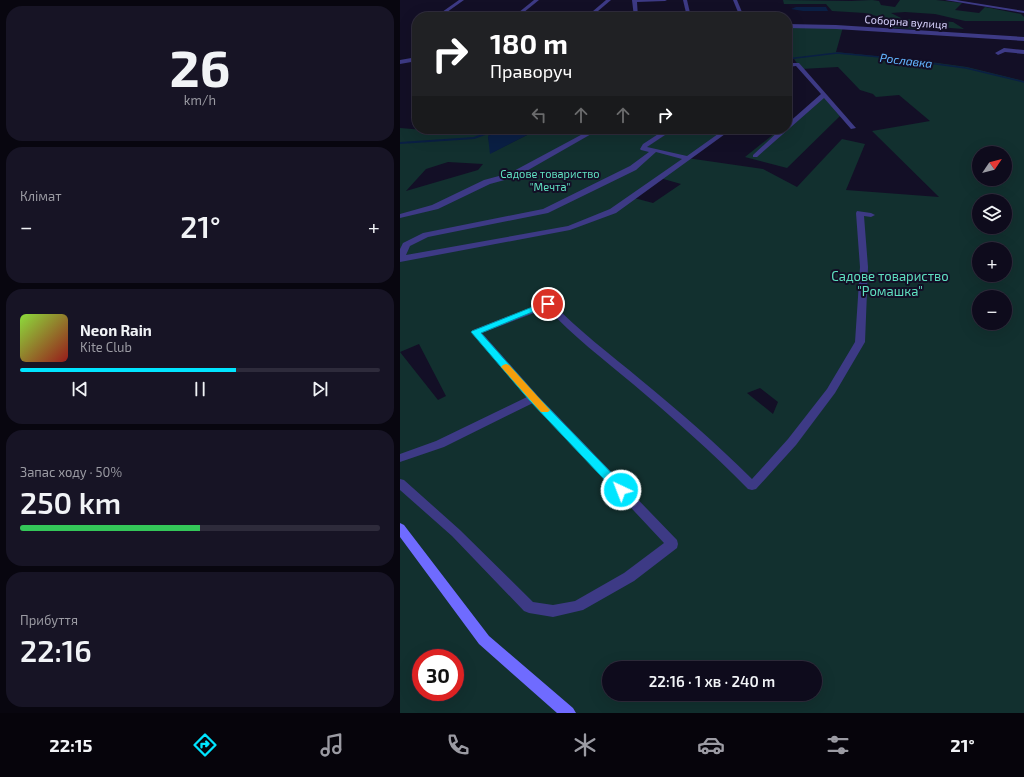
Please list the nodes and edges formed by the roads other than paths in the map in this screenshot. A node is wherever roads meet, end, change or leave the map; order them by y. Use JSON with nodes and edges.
{"nodes":[{"id":1,"x":462,"y":0,"type":"edge"},
{"id":2,"x":537,"y":0,"type":"edge"},
{"id":3,"x":609,"y":0,"type":"edge"},
{"id":4,"x":665,"y":0,"type":"edge"},
{"id":5,"x":684,"y":0,"type":"edge"},
{"id":6,"x":735,"y":0,"type":"edge"},
{"id":7,"x":947,"y":0,"type":"edge"},
{"id":8,"x":444,"y":12,"type":"edge"},
{"id":9,"x":520,"y":12,"type":"edge"},
{"id":10,"x":594,"y":12,"type":"edge"},
{"id":11,"x":635,"y":12,"type":"edge"},
{"id":12,"x":688,"y":12,"type":"edge"},
{"id":13,"x":740,"y":12,"type":"edge"},
{"id":14,"x":1024,"y":12,"type":"edge"},
{"id":15,"x":792,"y":25,"type":"edge"},
{"id":16,"x":1024,"y":39,"type":"edge"},
{"id":17,"x":998,"y":52,"type":"dead end"},
{"id":18,"x":1024,"y":52,"type":"edge"},
{"id":19,"x":412,"y":60,"type":"edge"},
{"id":20,"x":400,"y":62,"type":"edge"},
{"id":21,"x":792,"y":64,"type":"edge"},
{"id":22,"x":824,"y":94,"type":"junction"},
{"id":23,"x":792,"y":123,"type":"edge"},
{"id":24,"x":854,"y":128,"type":"dead end"},
{"id":25,"x":588,"y":134,"type":"edge"},
{"id":26,"x":662,"y":134,"type":"edge"},
{"id":27,"x":722,"y":134,"type":"edge"},
{"id":28,"x":779,"y":134,"type":"edge"},
{"id":29,"x":655,"y":150,"type":"junction"},
{"id":30,"x":755,"y":156,"type":"dead end"},
{"id":31,"x":687,"y":158,"type":"junction"},
{"id":32,"x":871,"y":215,"type":"dead end"},
{"id":33,"x":400,"y":216,"type":"edge"},
{"id":34,"x":400,"y":259,"type":"edge"},
{"id":35,"x":534,"y":398,"type":"junction"},
{"id":36,"x":400,"y":458,"type":"edge"},
{"id":37,"x":400,"y":482,"type":"edge"},
{"id":38,"x":400,"y":528,"type":"edge"},
{"id":39,"x":568,"y":713,"type":"edge"}],
"edges":[{"from":1,"to":8,"type":"street"},
{"from":2,"to":9,"type":"street"},
{"from":3,"to":10,"type":"street"},
{"from":4,"to":11,"type":"street"},
{"from":5,"to":12,"type":"street"},
{"from":6,"to":13,"type":"street"},
{"from":7,"to":14,"type":"street"},
{"from":15,"to":16,"type":"street","name":"Соборна вулиця"},
{"from":17,"to":18,"type":"street"},
{"from":19,"to":20,"type":"street"},
{"from":21,"to":22,"type":"street"},
{"from":22,"to":23,"type":"street"},
{"from":22,"to":24,"type":"street"},
{"from":25,"to":33,"type":"street"},
{"from":26,"to":29,"type":"street"},
{"from":27,"to":31,"type":"street"},
{"from":28,"to":30,"type":"street"},
{"from":29,"to":31,"type":"street"},
{"from":29,"to":34,"type":"street"},
{"from":31,"to":34,"type":"street"},
{"from":32,"to":35,"type":"street"},
{"from":35,"to":36,"type":"street"},
{"from":35,"to":37,"type":"street"},
{"from":38,"to":39,"type":"main road"}]}
